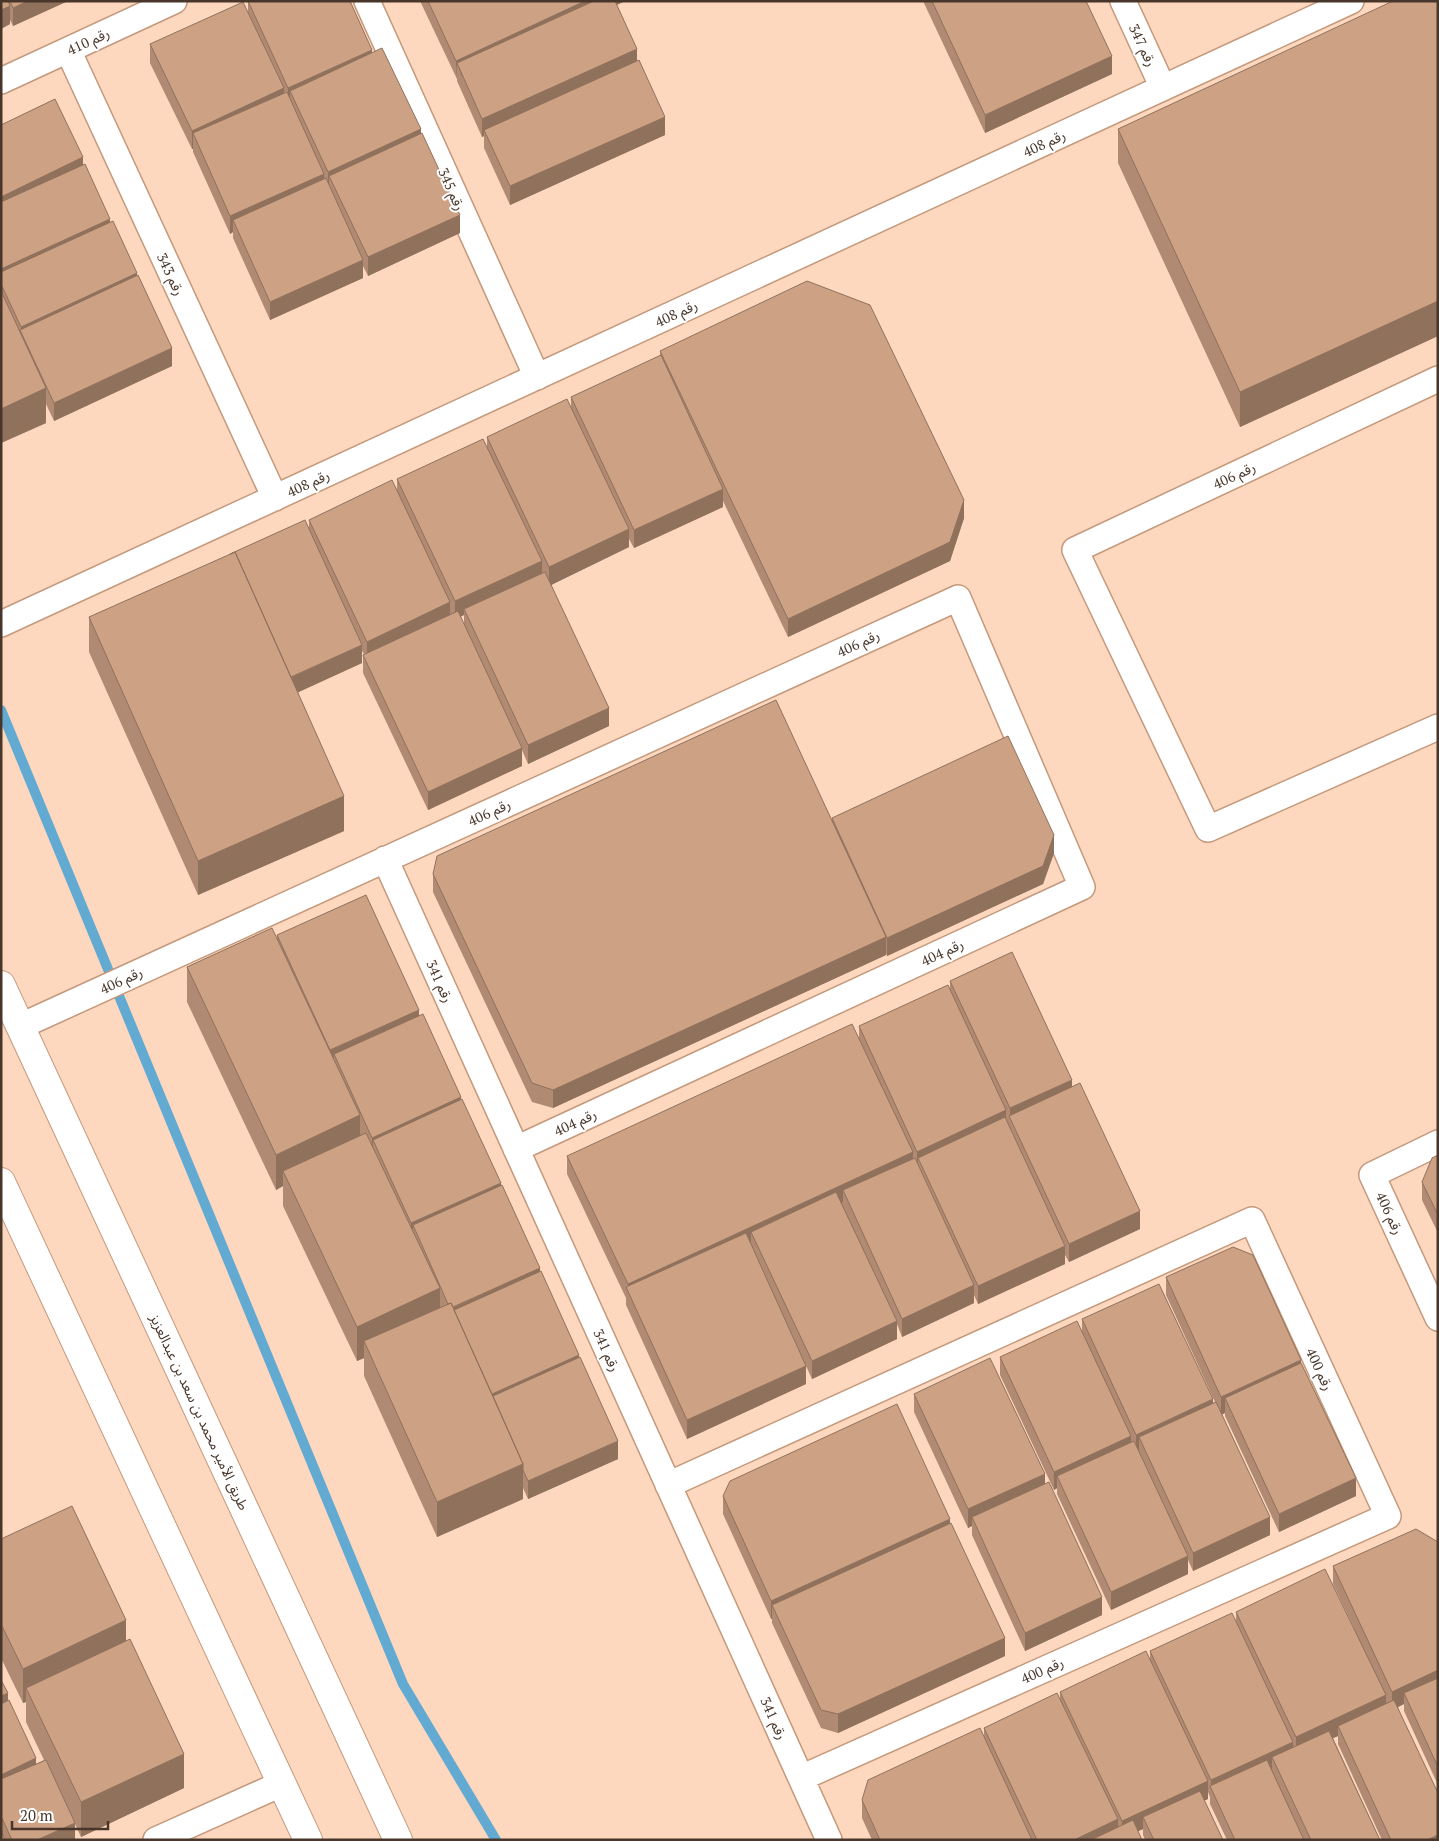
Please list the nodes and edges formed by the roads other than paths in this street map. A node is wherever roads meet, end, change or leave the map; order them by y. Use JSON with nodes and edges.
{"nodes":[{"id":1,"x":174,"y":1,"type":"edge"},
{"id":2,"x":367,"y":1,"type":"edge"},
{"id":3,"x":1123,"y":1,"type":"edge"},
{"id":4,"x":1350,"y":1,"type":"edge"},
{"id":5,"x":68,"y":50,"type":"junction"},
{"id":6,"x":1,"y":81,"type":"edge"},
{"id":7,"x":1163,"y":88,"type":"junction"},
{"id":8,"x":537,"y":377,"type":"junction"},
{"id":9,"x":1438,"y":379,"type":"edge"},
{"id":10,"x":275,"y":498,"type":"junction"},
{"id":11,"x":958,"y":598,"type":"joint"},
{"id":12,"x":1,"y":624,"type":"edge"},
{"id":13,"x":1438,"y":727,"type":"edge"},
{"id":14,"x":384,"y":859,"type":"junction"},
{"id":15,"x":1,"y":985,"type":"edge"},
{"id":16,"x":21,"y":1026,"type":"junction"},
{"id":17,"x":1438,"y":1143,"type":"edge"},
{"id":18,"x":516,"y":1149,"type":"junction"},
{"id":19,"x":1,"y":1182,"type":"edge"},
{"id":20,"x":1438,"y":1318,"type":"edge"},
{"id":21,"x":668,"y":1485,"type":"junction"},
{"id":22,"x":801,"y":1778,"type":"junction"},
{"id":23,"x":280,"y":1784,"type":"junction"},
{"id":24,"x":156,"y":1840,"type":"edge"},
{"id":25,"x":308,"y":1840,"type":"edge"},
{"id":26,"x":398,"y":1840,"type":"edge"},
{"id":27,"x":829,"y":1840,"type":"edge"}],
"edges":[{"from":1,"to":5,"type":"street","name":"رقم 410"},
{"from":2,"to":8,"type":"street","name":"رقم 345"},
{"from":3,"to":7,"type":"street","name":"رقم 347"},
{"from":4,"to":7,"type":"street","name":"رقم 408"},
{"from":5,"to":6,"type":"street","name":"رقم 410"},
{"from":5,"to":10,"type":"street","name":"رقم 343"},
{"from":7,"to":8,"type":"street","name":"رقم 408"},
{"from":8,"to":10,"type":"street","name":"رقم 408"},
{"from":9,"to":13,"type":"street","name":"رقم 406"},
{"from":10,"to":12,"type":"street","name":"رقم 408"},
{"from":11,"to":14,"type":"street","name":"رقم 406"},
{"from":11,"to":18,"type":"street","name":"رقم 404"},
{"from":14,"to":16,"type":"street","name":"رقم 406"},
{"from":14,"to":18,"type":"street","name":"رقم 341"},
{"from":15,"to":16,"type":"main road","name":"طريق الأمير محمد بن سعد بن عبدالعزيز"},
{"from":16,"to":26,"type":"main road","name":"طريق الأمير محمد بن سعد بن عبدالعزيز"},
{"from":17,"to":20,"type":"street","name":"رقم 406"},
{"from":18,"to":21,"type":"street","name":"رقم 341"},
{"from":19,"to":23,"type":"main road"},
{"from":21,"to":22,"type":"street","name":"رقم 341"},
{"from":21,"to":22,"type":"street","name":"رقم 400"},
{"from":22,"to":27,"type":"street","name":"رقم 341"},
{"from":23,"to":24,"type":"street"},
{"from":23,"to":25,"type":"main road"}]}
